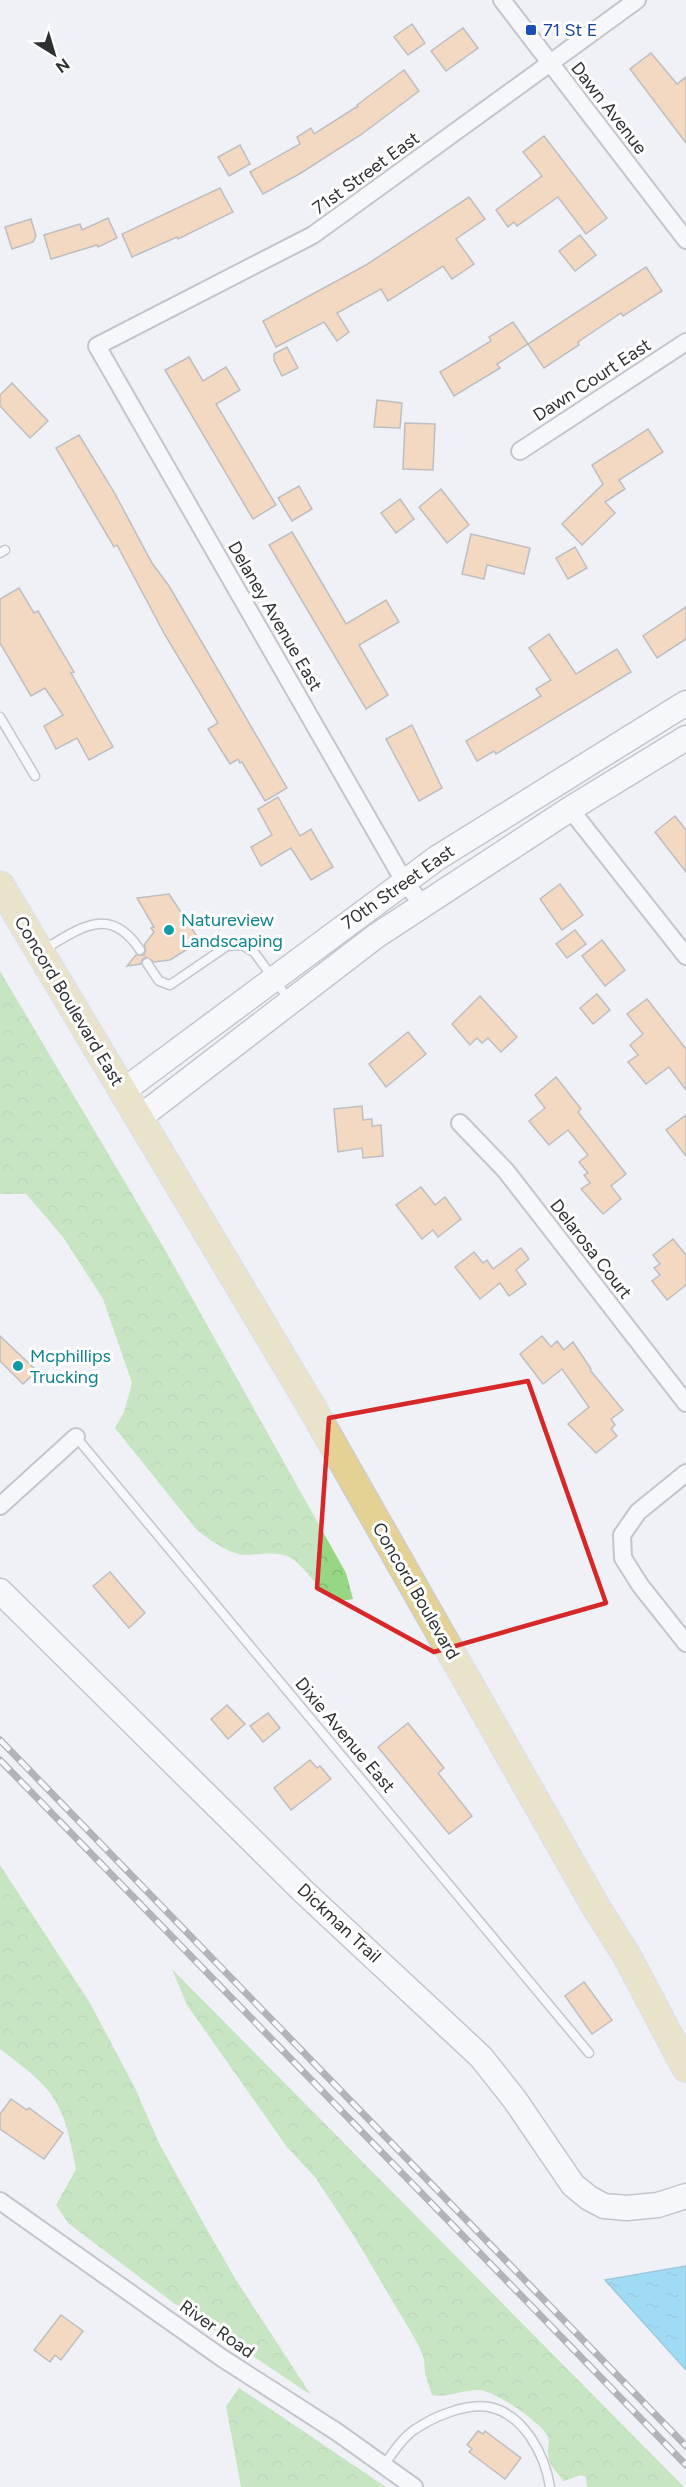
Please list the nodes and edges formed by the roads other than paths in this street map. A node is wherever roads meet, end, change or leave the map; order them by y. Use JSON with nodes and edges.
{"nodes":[{"id":1,"x":502,"y":0,"type":"edge"},
{"id":2,"x":637,"y":0,"type":"edge"},
{"id":3,"x":550,"y":64,"type":"junction"},
{"id":4,"x":686,"y":240,"type":"edge"},
{"id":5,"x":686,"y":342,"type":"edge"},
{"id":6,"x":97,"y":346,"type":"joint"},
{"id":7,"x":520,"y":451,"type":"dead end"},
{"id":8,"x":686,"y":703,"type":"edge"},
{"id":9,"x":0,"y":717,"type":"edge"},
{"id":10,"x":686,"y":738,"type":"edge"},
{"id":11,"x":36,"y":776,"type":"dead end"},
{"id":12,"x":570,"y":809,"type":"junction"},
{"id":13,"x":404,"y":881,"type":"junction"},
{"id":14,"x":0,"y":885,"type":"edge"},
{"id":15,"x":422,"y":904,"type":"junction"},
{"id":16,"x":140,"y":950,"type":"dead end"},
{"id":17,"x":40,"y":952,"type":"junction"},
{"id":18,"x":686,"y":956,"type":"edge"},
{"id":19,"x":147,"y":963,"type":"dead end"},
{"id":20,"x":273,"y":979,"type":"junction"},
{"id":21,"x":290,"y":1002,"type":"junction"},
{"id":22,"x":123,"y":1091,"type":"junction"},
{"id":23,"x":139,"y":1118,"type":"junction"},
{"id":24,"x":460,"y":1123,"type":"dead end"},
{"id":25,"x":686,"y":1403,"type":"edge"},
{"id":26,"x":76,"y":1437,"type":"joint"},
{"id":27,"x":686,"y":1473,"type":"edge"},
{"id":28,"x":0,"y":1506,"type":"edge"},
{"id":29,"x":0,"y":1591,"type":"edge"},
{"id":30,"x":686,"y":1643,"type":"edge"},
{"id":31,"x":589,"y":2053,"type":"dead end"},
{"id":32,"x":686,"y":2068,"type":"edge"},
{"id":33,"x":686,"y":2196,"type":"edge"},
{"id":34,"x":0,"y":2201,"type":"edge"},
{"id":35,"x":384,"y":2465,"type":"junction"},
{"id":36,"x":414,"y":2487,"type":"edge"},
{"id":37,"x":550,"y":2487,"type":"edge"}],
"edges":[{"from":1,"to":3,"type":"street","name":"Dawn Avenue"},
{"from":2,"to":3,"type":"street","name":"71st Street East"},
{"from":3,"to":4,"type":"street","name":"Dawn Avenue"},
{"from":3,"to":6,"type":"street","name":"71st Street East"},
{"from":5,"to":7,"type":"street","name":"Dawn Court East"},
{"from":6,"to":13,"type":"street","name":"Delaney Avenue East"},
{"from":8,"to":13,"type":"main road","name":"70th Street East"},
{"from":9,"to":11,"type":"lane"},
{"from":10,"to":12,"type":"main road","name":"70th Street East"},
{"from":12,"to":15,"type":"main road","name":"70th Street East"},
{"from":12,"to":18,"type":"street"},
{"from":13,"to":15,"type":"street","name":"Delaney Avenue East"},
{"from":13,"to":20,"type":"main road","name":"70th Street East"},
{"from":14,"to":17,"type":"main road","name":"Concord Boulevard East"},
{"from":15,"to":21,"type":"main road","name":"70th Street East"},
{"from":16,"to":17,"type":"lane"},
{"from":17,"to":22,"type":"main road","name":"Concord Boulevard East"},
{"from":19,"to":20,"type":"lane"},
{"from":20,"to":21,"type":"lane"},
{"from":20,"to":22,"type":"main road","name":"70th Street East"},
{"from":21,"to":23,"type":"main road","name":"70th Street East"},
{"from":22,"to":23,"type":"main road","name":"Concord Boulevard East"},
{"from":23,"to":32,"type":"main road","name":"Concord Boulevard"},
{"from":24,"to":25,"type":"street","name":"Delarosa Court"},
{"from":26,"to":28,"type":"street"},
{"from":26,"to":31,"type":"lane","name":"Dixie Avenue East"},
{"from":27,"to":30,"type":"street"},
{"from":29,"to":33,"type":"main road","name":"Dickman Trail"},
{"from":34,"to":35,"type":"street","name":"River Road"},
{"from":35,"to":36,"type":"street","name":"River Road"},
{"from":35,"to":37,"type":"lane"}]}
